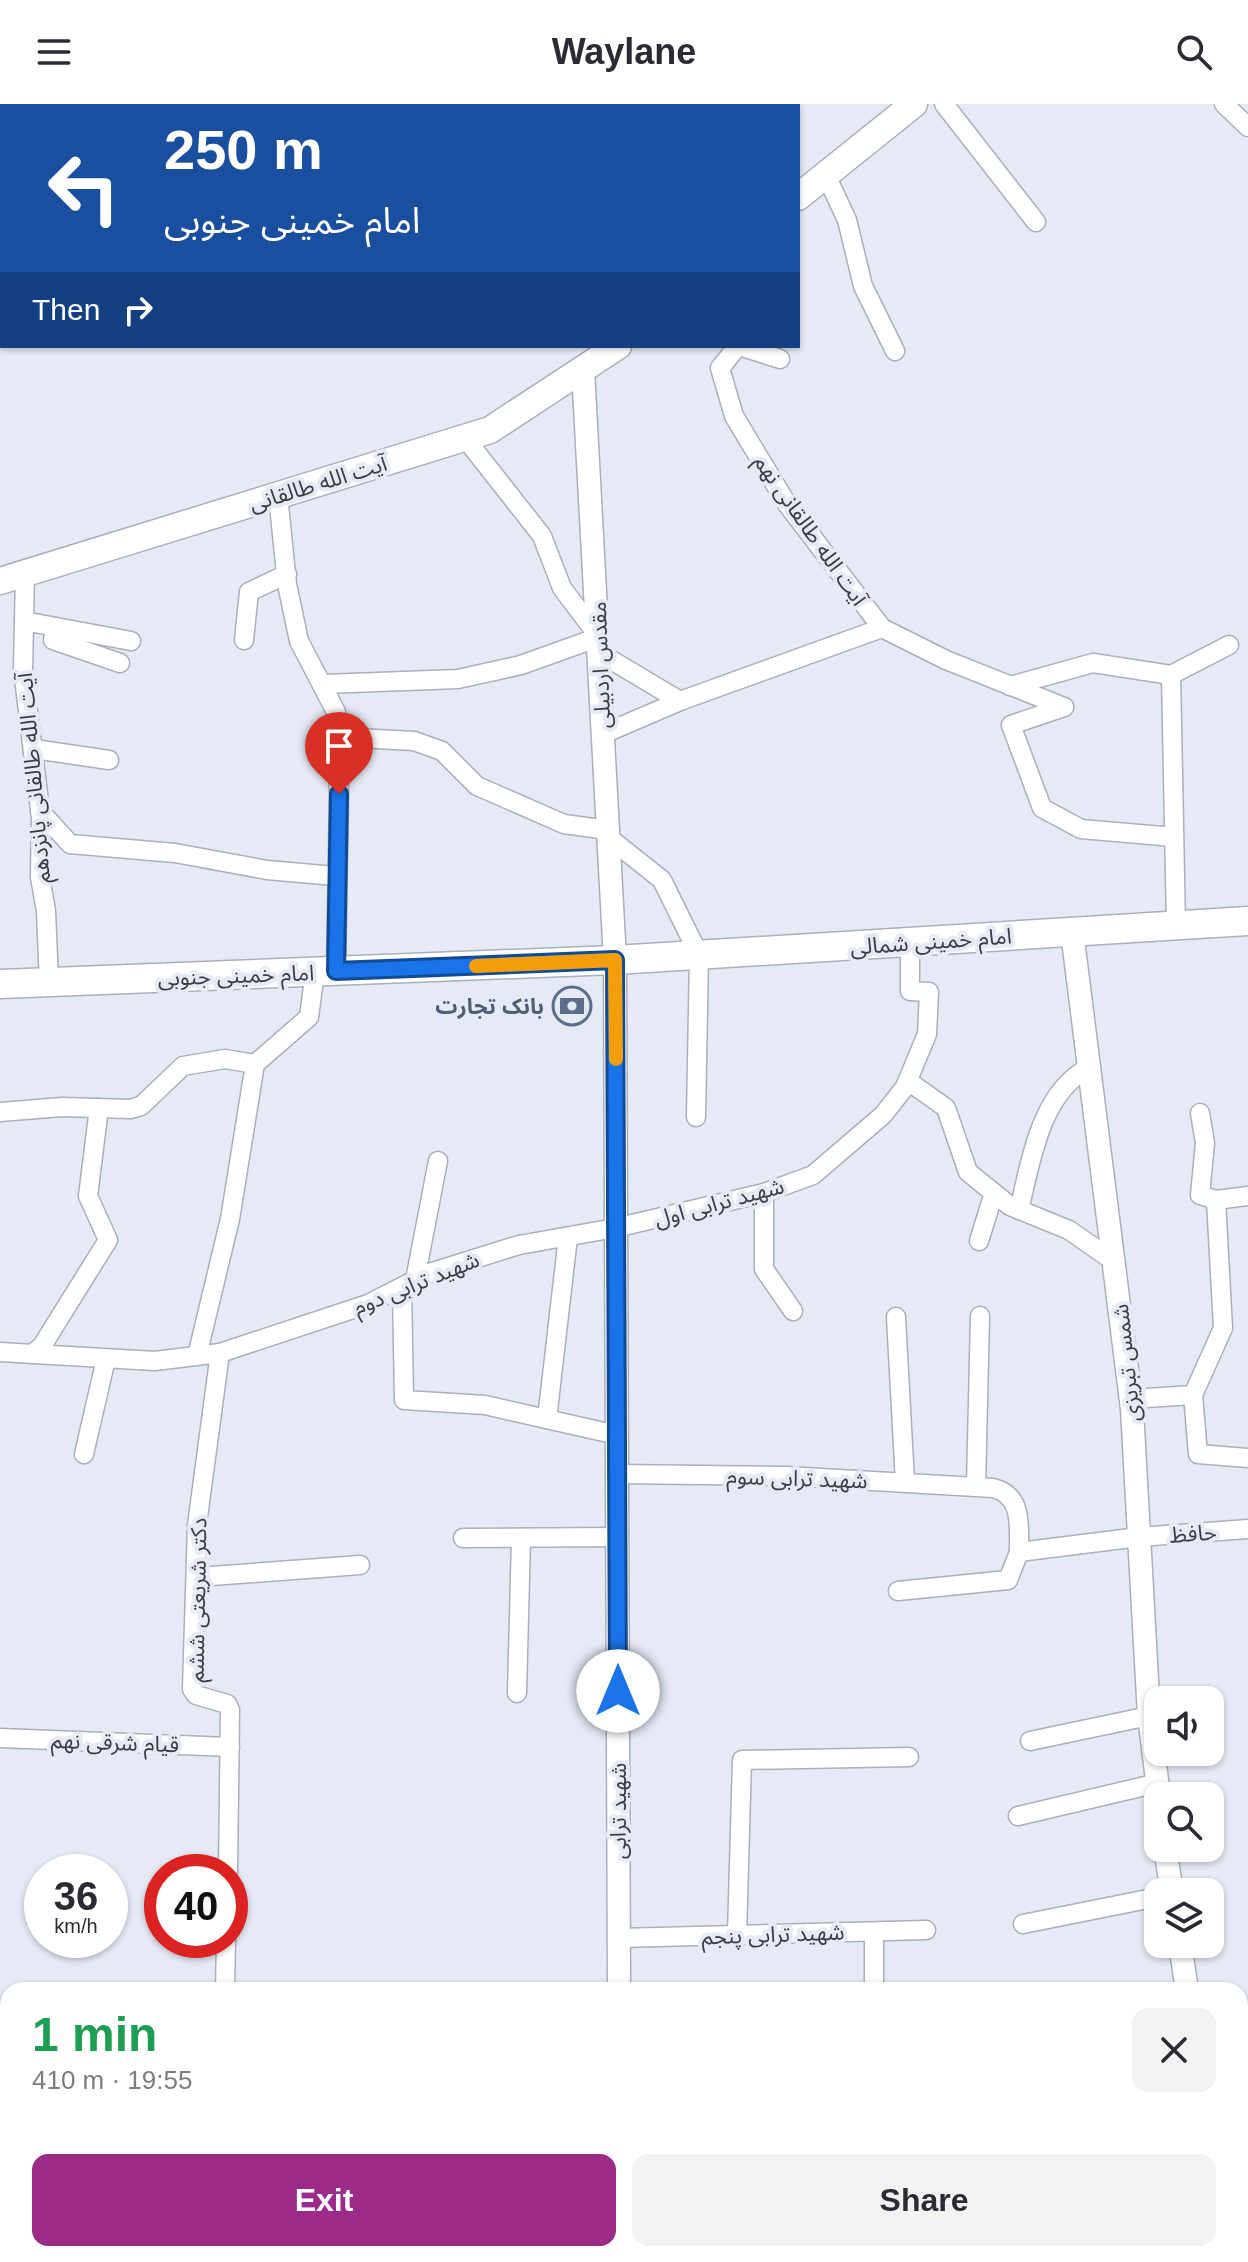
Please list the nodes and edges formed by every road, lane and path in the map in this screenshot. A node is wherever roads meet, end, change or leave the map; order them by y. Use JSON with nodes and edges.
{"nodes":[{"id":1,"x":914,"y":104,"type":"edge"},
{"id":2,"x":944,"y":104,"type":"edge"},
{"id":3,"x":1224,"y":104,"type":"edge"},
{"id":4,"x":1248,"y":127,"type":"edge"},
{"id":5,"x":826,"y":175,"type":"junction"},
{"id":6,"x":800,"y":194,"type":"edge"},
{"id":7,"x":1036,"y":222,"type":"dead end"},
{"id":8,"x":615,"y":348,"type":"edge"},
{"id":9,"x":736,"y":348,"type":"edge"},
{"id":10,"x":744,"y":348,"type":"edge"},
{"id":11,"x":895,"y":351,"type":"dead end"},
{"id":12,"x":780,"y":359,"type":"dead end"},
{"id":13,"x":583,"y":370,"type":"junction"},
{"id":14,"x":465,"y":438,"type":"junction"},
{"id":15,"x":278,"y":495,"type":"junction"},
{"id":16,"x":287,"y":574,"type":"junction"},
{"id":17,"x":12,"y":577,"type":"edge"},
{"id":18,"x":24,"y":621,"type":"junction"},
{"id":19,"x":56,"y":627,"type":"junction"},
{"id":20,"x":882,"y":628,"type":"junction"},
{"id":21,"x":244,"y":640,"type":"dead end"},
{"id":22,"x":131,"y":641,"type":"dead end"},
{"id":23,"x":599,"y":645,"type":"junction"},
{"id":24,"x":1229,"y":645,"type":"dead end"},
{"id":25,"x":120,"y":663,"type":"dead end"},
{"id":26,"x":1171,"y":675,"type":"junction"},
{"id":27,"x":324,"y":684,"type":"junction"},
{"id":28,"x":1010,"y":686,"type":"junction"},
{"id":29,"x":680,"y":701,"type":"junction"},
{"id":30,"x":603,"y":734,"type":"junction"},
{"id":31,"x":339,"y":737,"type":"junction"},
{"id":32,"x":34,"y":749,"type":"junction"},
{"id":33,"x":109,"y":760,"type":"dead end"},
{"id":34,"x":40,"y":811,"type":"junction"},
{"id":35,"x":608,"y":833,"type":"junction"},
{"id":36,"x":1174,"y":837,"type":"junction"},
{"id":37,"x":335,"y":876,"type":"junction"},
{"id":38,"x":1248,"y":921,"type":"edge"},
{"id":39,"x":1176,"y":926,"type":"junction"},
{"id":40,"x":1072,"y":932,"type":"junction"},
{"id":41,"x":910,"y":942,"type":"junction"},
{"id":42,"x":699,"y":955,"type":"junction"},
{"id":43,"x":615,"y":960,"type":"junction"},
{"id":44,"x":326,"y":972,"type":"junction"},
{"id":45,"x":49,"y":983,"type":"junction"},
{"id":46,"x":0,"y":984,"type":"edge"},
{"id":47,"x":255,"y":1064,"type":"junction"},
{"id":48,"x":1088,"y":1068,"type":"junction"},
{"id":49,"x":908,"y":1081,"type":"junction"},
{"id":50,"x":99,"y":1108,"type":"junction"},
{"id":51,"x":0,"y":1112,"type":"edge"},
{"id":52,"x":1200,"y":1113,"type":"dead end"},
{"id":53,"x":696,"y":1117,"type":"dead end"},
{"id":54,"x":438,"y":1161,"type":"dead end"},
{"id":55,"x":764,"y":1193,"type":"junction"},
{"id":56,"x":994,"y":1193,"type":"junction"},
{"id":57,"x":1248,"y":1196,"type":"edge"},
{"id":58,"x":1216,"y":1200,"type":"junction"},
{"id":59,"x":1019,"y":1210,"type":"junction"},
{"id":60,"x":615,"y":1228,"type":"junction"},
{"id":61,"x":568,"y":1237,"type":"junction"},
{"id":62,"x":979,"y":1241,"type":"dead end"},
{"id":63,"x":1115,"y":1262,"type":"junction"},
{"id":64,"x":409,"y":1284,"type":"junction"},
{"id":65,"x":793,"y":1311,"type":"dead end"},
{"id":66,"x":980,"y":1316,"type":"dead end"},
{"id":67,"x":896,"y":1317,"type":"dead end"},
{"id":68,"x":0,"y":1352,"type":"edge"},
{"id":69,"x":220,"y":1353,"type":"junction"},
{"id":70,"x":32,"y":1354,"type":"junction"},
{"id":71,"x":197,"y":1356,"type":"junction"},
{"id":72,"x":106,"y":1359,"type":"junction"},
{"id":73,"x":1193,"y":1395,"type":"junction"},
{"id":74,"x":1131,"y":1399,"type":"junction"},
{"id":75,"x":547,"y":1419,"type":"junction"},
{"id":76,"x":617,"y":1435,"type":"junction"},
{"id":77,"x":84,"y":1454,"type":"dead end"},
{"id":78,"x":1248,"y":1458,"type":"edge"},
{"id":79,"x":617,"y":1474,"type":"junction"},
{"id":80,"x":905,"y":1482,"type":"junction"},
{"id":81,"x":976,"y":1486,"type":"junction"},
{"id":82,"x":1248,"y":1529,"type":"edge"},
{"id":83,"x":617,"y":1537,"type":"junction"},
{"id":84,"x":1139,"y":1537,"type":"junction"},
{"id":85,"x":463,"y":1538,"type":"dead end"},
{"id":86,"x":521,"y":1538,"type":"junction"},
{"id":87,"x":1019,"y":1552,"type":"junction"},
{"id":88,"x":360,"y":1565,"type":"dead end"},
{"id":89,"x":198,"y":1577,"type":"junction"},
{"id":90,"x":898,"y":1591,"type":"dead end"},
{"id":91,"x":1147,"y":1686,"type":"edge"},
{"id":92,"x":517,"y":1693,"type":"dead end"},
{"id":93,"x":1144,"y":1717,"type":"edge"},
{"id":94,"x":0,"y":1738,"type":"edge"},
{"id":95,"x":1030,"y":1741,"type":"dead end"},
{"id":96,"x":230,"y":1747,"type":"junction"},
{"id":97,"x":909,"y":1757,"type":"dead end"},
{"id":98,"x":1144,"y":1793,"type":"edge"},
{"id":99,"x":1018,"y":1816,"type":"dead end"},
{"id":100,"x":228,"y":1854,"type":"edge"},
{"id":101,"x":1144,"y":1900,"type":"edge"},
{"id":102,"x":1023,"y":1924,"type":"dead end"},
{"id":103,"x":926,"y":1930,"type":"dead end"},
{"id":104,"x":874,"y":1932,"type":"junction"},
{"id":105,"x":737,"y":1935,"type":"junction"},
{"id":106,"x":619,"y":1938,"type":"junction"},
{"id":107,"x":226,"y":1958,"type":"edge"},
{"id":108,"x":1182,"y":1958,"type":"edge"},
{"id":109,"x":225,"y":1982,"type":"edge"},
{"id":110,"x":619,"y":1982,"type":"edge"},
{"id":111,"x":874,"y":1982,"type":"edge"},
{"id":112,"x":1186,"y":1982,"type":"edge"}],
"edges":[{"from":1,"to":5,"type":"main road"},
{"from":2,"to":7,"type":"street"},
{"from":3,"to":4,"type":"street"},
{"from":5,"to":6,"type":"main road"},
{"from":5,"to":11,"type":"street"},
{"from":8,"to":13,"type":"main road","name":"آیت الله طالقانی"},
{"from":9,"to":20,"type":"street","name":"آیت الله طالقانی نهم"},
{"from":10,"to":12,"type":"street"},
{"from":13,"to":14,"type":"main road","name":"آیت الله طالقانی"},
{"from":13,"to":23,"type":"street","name":"مقدس اردبیلی"},
{"from":14,"to":15,"type":"main road","name":"آیت الله طالقانی"},
{"from":14,"to":23,"type":"street"},
{"from":15,"to":16,"type":"street"},
{"from":15,"to":17,"type":"main road","name":"آیت الله طالقانی"},
{"from":16,"to":21,"type":"street"},
{"from":16,"to":27,"type":"street"},
{"from":17,"to":18,"type":"street","name":"آیت الله طالقانی پانزدهم"},
{"from":18,"to":19,"type":"street"},
{"from":18,"to":32,"type":"street","name":"آیت الله طالقانی پانزدهم"},
{"from":19,"to":22,"type":"street"},
{"from":19,"to":25,"type":"street"},
{"from":20,"to":28,"type":"street"},
{"from":20,"to":29,"type":"street"},
{"from":23,"to":27,"type":"street"},
{"from":23,"to":29,"type":"street"},
{"from":23,"to":30,"type":"street","name":"مقدس اردبیلی"},
{"from":24,"to":26,"type":"street"},
{"from":26,"to":28,"type":"street"},
{"from":26,"to":36,"type":"street"},
{"from":27,"to":31,"type":"street"},
{"from":28,"to":36,"type":"street"},
{"from":29,"to":30,"type":"street"},
{"from":30,"to":35,"type":"street","name":"مقدس اردبیلی"},
{"from":31,"to":35,"type":"street"},
{"from":31,"to":37,"type":"street"},
{"from":32,"to":33,"type":"street"},
{"from":32,"to":34,"type":"street","name":"آیت الله طالقانی پانزدهم"},
{"from":34,"to":37,"type":"street"},
{"from":34,"to":45,"type":"street","name":"آیت الله طالقانی پانزدهم"},
{"from":35,"to":42,"type":"street"},
{"from":35,"to":43,"type":"street","name":"مقدس اردبیلی"},
{"from":36,"to":39,"type":"street"},
{"from":37,"to":44,"type":"street"},
{"from":38,"to":39,"type":"main road","name":"امام خمینی شمالی"},
{"from":39,"to":40,"type":"main road","name":"امام خمینی شمالی"},
{"from":40,"to":41,"type":"main road","name":"امام خمینی شمالی"},
{"from":40,"to":48,"type":"street","name":"شمس تبریزی"},
{"from":41,"to":42,"type":"main road","name":"امام خمینی شمالی"},
{"from":41,"to":49,"type":"street","name":"شهید ترابی اول"},
{"from":42,"to":43,"type":"main road","name":"امام خمینی شمالی"},
{"from":42,"to":53,"type":"street"},
{"from":43,"to":44,"type":"main road","name":"امام خمینی جنوبی"},
{"from":43,"to":60,"type":"street","name":"شهید ترابی"},
{"from":44,"to":45,"type":"main road","name":"امام خمینی جنوبی"},
{"from":44,"to":47,"type":"street"},
{"from":45,"to":46,"type":"main road","name":"امام خمینی جنوبی"},
{"from":47,"to":50,"type":"street"},
{"from":47,"to":71,"type":"street"},
{"from":48,"to":59,"type":"street"},
{"from":48,"to":63,"type":"street","name":"شمس تبریزی"},
{"from":49,"to":55,"type":"street","name":"شهید ترابی اول"},
{"from":49,"to":56,"type":"street"},
{"from":50,"to":51,"type":"street"},
{"from":50,"to":70,"type":"street"},
{"from":52,"to":58,"type":"street"},
{"from":54,"to":64,"type":"street"},
{"from":55,"to":60,"type":"street","name":"شهید ترابی اول"},
{"from":55,"to":65,"type":"street"},
{"from":56,"to":59,"type":"street"},
{"from":56,"to":62,"type":"street"},
{"from":57,"to":58,"type":"street"},
{"from":58,"to":73,"type":"street"},
{"from":59,"to":63,"type":"street"},
{"from":60,"to":61,"type":"street","name":"شهید ترابی دوم"},
{"from":60,"to":76,"type":"street","name":"شهید ترابی"},
{"from":61,"to":64,"type":"street","name":"شهید ترابی دوم"},
{"from":61,"to":75,"type":"street"},
{"from":63,"to":74,"type":"street","name":"شمس تبریزی"},
{"from":64,"to":69,"type":"street","name":"شهید ترابی دوم"},
{"from":64,"to":75,"type":"street"},
{"from":66,"to":81,"type":"street"},
{"from":67,"to":80,"type":"street"},
{"from":68,"to":70,"type":"street","name":"شهید ترابی دوم"},
{"from":69,"to":71,"type":"street","name":"شهید ترابی دوم"},
{"from":69,"to":89,"type":"street","name":"دکتر شریعتی ششم"},
{"from":70,"to":72,"type":"street","name":"شهید ترابی دوم"},
{"from":71,"to":72,"type":"street","name":"شهید ترابی دوم"},
{"from":72,"to":77,"type":"street"},
{"from":73,"to":74,"type":"street"},
{"from":73,"to":78,"type":"street"},
{"from":74,"to":84,"type":"street","name":"شمس تبریزی"},
{"from":75,"to":76,"type":"street"},
{"from":76,"to":79,"type":"street","name":"شهید ترابی"},
{"from":79,"to":80,"type":"street","name":"شهید ترابی سوم"},
{"from":79,"to":83,"type":"street","name":"شهید ترابی"},
{"from":80,"to":81,"type":"street","name":"شهید ترابی سوم"},
{"from":81,"to":87,"type":"street","name":"شهید ترابی سوم"},
{"from":82,"to":84,"type":"street","name":"حافظ"},
{"from":83,"to":86,"type":"street"},
{"from":83,"to":106,"type":"street","name":"شهید ترابی"},
{"from":84,"to":87,"type":"street","name":"حافظ"},
{"from":84,"to":91,"type":"street","name":"شمس تبریزی"},
{"from":85,"to":86,"type":"street"},
{"from":86,"to":92,"type":"street"},
{"from":87,"to":90,"type":"street"},
{"from":88,"to":89,"type":"street"},
{"from":89,"to":96,"type":"street","name":"دکتر شریعتی ششم"},
{"from":93,"to":95,"type":"street"},
{"from":94,"to":96,"type":"street","name":"قیام شرقی نهم"},
{"from":96,"to":100,"type":"street","name":"دکتر شریعتی ششم"},
{"from":97,"to":105,"type":"street"},
{"from":98,"to":99,"type":"street"},
{"from":101,"to":102,"type":"street"},
{"from":103,"to":104,"type":"street","name":"شهید ترابی پنجم"},
{"from":104,"to":105,"type":"street","name":"شهید ترابی پنجم"},
{"from":104,"to":111,"type":"street"},
{"from":105,"to":106,"type":"street","name":"شهید ترابی پنجم"},
{"from":106,"to":110,"type":"street","name":"شهید ترابی"},
{"from":107,"to":109,"type":"street"},
{"from":108,"to":112,"type":"street"}]}
